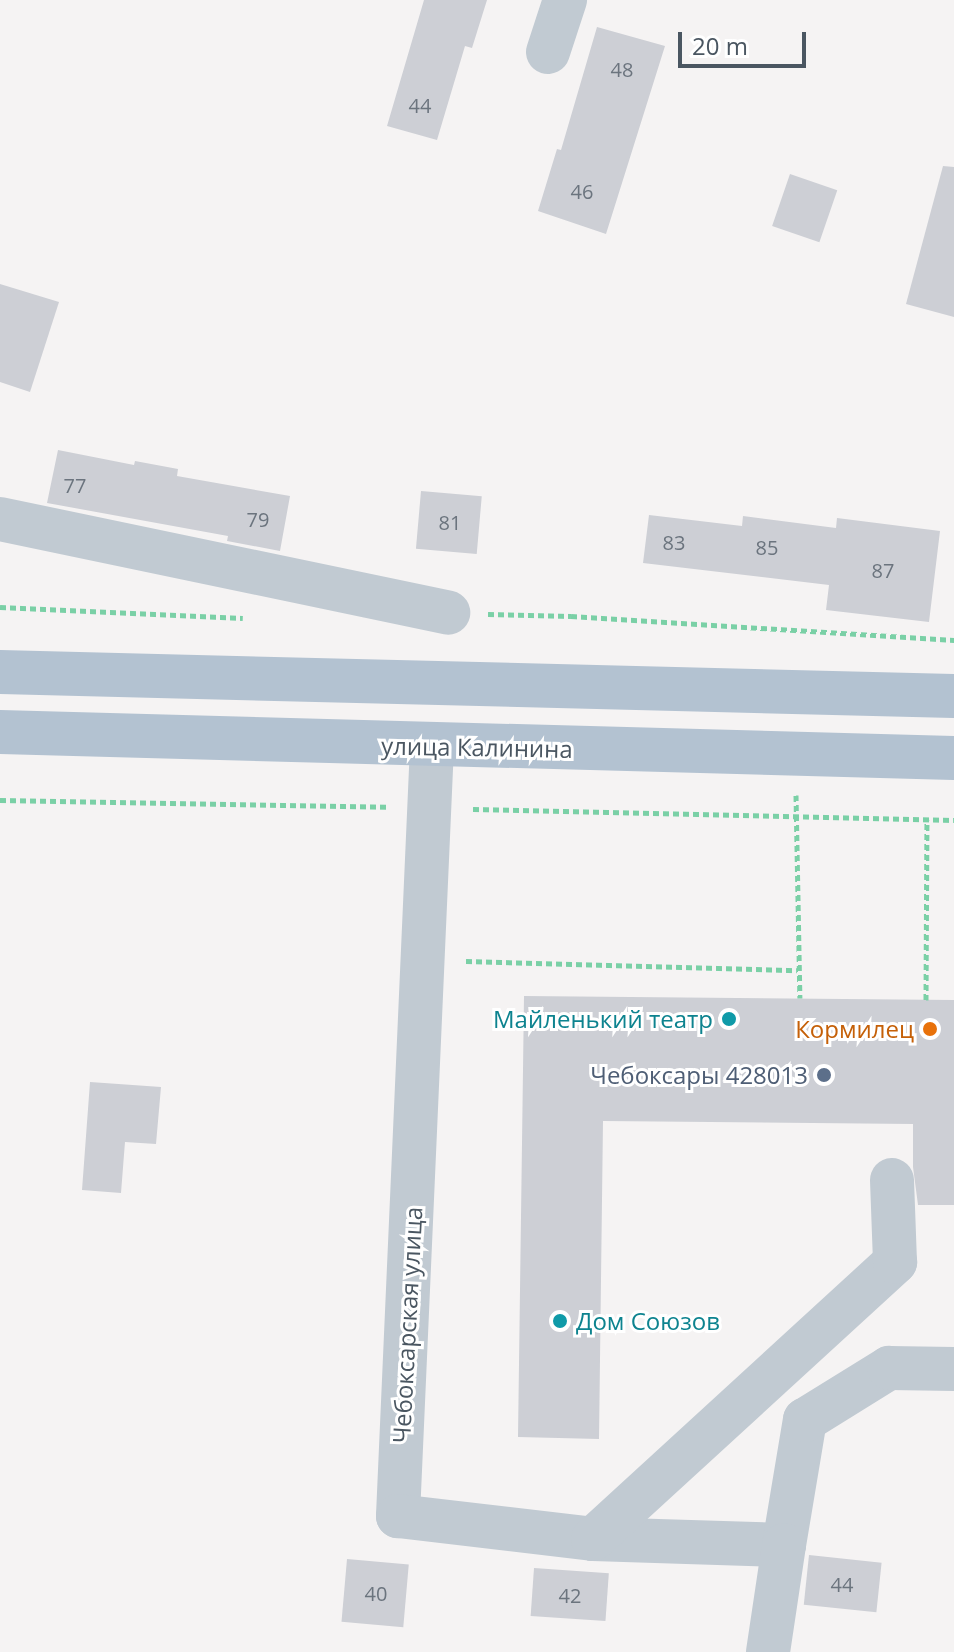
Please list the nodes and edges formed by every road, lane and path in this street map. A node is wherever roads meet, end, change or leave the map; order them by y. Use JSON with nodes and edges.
{"nodes":[{"id":1,"x":565,"y":0,"type":"edge"},
{"id":2,"x":548,"y":52,"type":"dead end"},
{"id":3,"x":0,"y":519,"type":"edge"},
{"id":4,"x":448,"y":613,"type":"dead end"},
{"id":5,"x":0,"y":672,"type":"edge"},
{"id":6,"x":954,"y":696,"type":"edge"},
{"id":7,"x":0,"y":732,"type":"edge"},
{"id":8,"x":432,"y":746,"type":"junction"},
{"id":9,"x":954,"y":758,"type":"edge"},
{"id":10,"x":0,"y":800,"type":"edge"},
{"id":11,"x":388,"y":807,"type":"dead end"},
{"id":12,"x":460,"y":808,"type":"dead end"},
{"id":13,"x":795,"y":818,"type":"junction"},
{"id":14,"x":927,"y":820,"type":"junction"},
{"id":15,"x":954,"y":820,"type":"edge"},
{"id":16,"x":422,"y":959,"type":"junction"},
{"id":17,"x":797,"y":970,"type":"junction"},
{"id":18,"x":800,"y":998,"type":"dead end"},
{"id":19,"x":926,"y":1000,"type":"dead end"},
{"id":20,"x":892,"y":1180,"type":"dead end"},
{"id":21,"x":954,"y":1369,"type":"edge"},
{"id":22,"x":593,"y":1539,"type":"junction"},
{"id":23,"x":784,"y":1545,"type":"junction"},
{"id":24,"x":768,"y":1652,"type":"edge"}],
"edges":[{"from":1,"to":2,"type":"lane"},
{"from":3,"to":4,"type":"lane"},
{"from":5,"to":6,"type":"main road"},
{"from":7,"to":8,"type":"main road","name":"улица Калинина"},
{"from":8,"to":9,"type":"main road","name":"улица Калинина"},
{"from":8,"to":16,"type":"lane","name":"Чебоксарская улица"},
{"from":10,"to":11,"type":"path"},
{"from":12,"to":13,"type":"path"},
{"from":13,"to":14,"type":"path"},
{"from":13,"to":17,"type":"path"},
{"from":14,"to":15,"type":"path"},
{"from":14,"to":19,"type":"path"},
{"from":16,"to":17,"type":"path"},
{"from":16,"to":22,"type":"lane","name":"Чебоксарская улица"},
{"from":17,"to":18,"type":"path"},
{"from":20,"to":22,"type":"lane"},
{"from":21,"to":23,"type":"lane"},
{"from":22,"to":23,"type":"lane","name":"Чебоксарская улица"},
{"from":23,"to":24,"type":"lane"}]}
